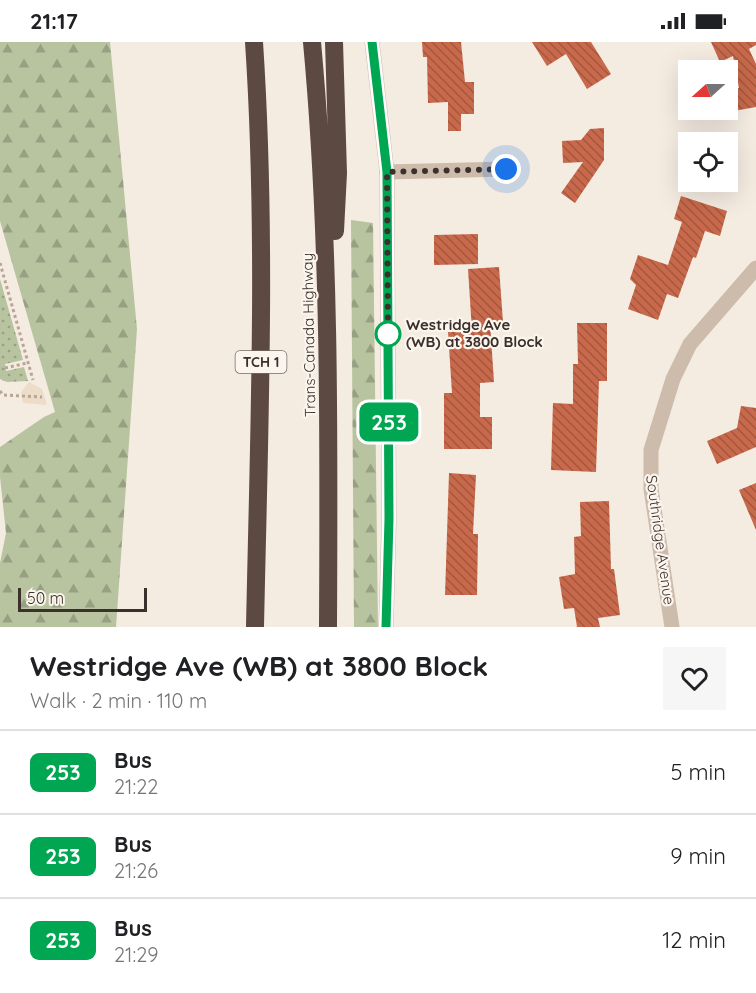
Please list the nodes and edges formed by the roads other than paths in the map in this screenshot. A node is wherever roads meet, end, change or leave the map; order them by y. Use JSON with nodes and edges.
{"nodes":[{"id":1,"x":248,"y":42,"type":"edge"},
{"id":2,"x":254,"y":42,"type":"edge"},
{"id":3,"x":312,"y":42,"type":"edge"},
{"id":4,"x":334,"y":42,"type":"edge"},
{"id":5,"x":372,"y":42,"type":"edge"},
{"id":6,"x":258,"y":98,"type":"junction"},
{"id":7,"x":506,"y":169,"type":"dead end"},
{"id":8,"x":387,"y":172,"type":"junction"},
{"id":9,"x":756,"y":268,"type":"edge"},
{"id":10,"x":328,"y":296,"type":"junction"},
{"id":11,"x":255,"y":627,"type":"edge"},
{"id":12,"x":328,"y":627,"type":"edge"},
{"id":13,"x":386,"y":627,"type":"edge"},
{"id":14,"x":672,"y":627,"type":"edge"}],
"edges":[{"from":1,"to":6,"type":"highway"},
{"from":2,"to":6,"type":"highway","number":"TCH 1"},
{"from":3,"to":10,"type":"highway","name":"Trans-Canada Highway"},
{"from":4,"to":10,"type":"highway"},
{"from":5,"to":8,"type":"street"},
{"from":6,"to":11,"type":"highway","number":"TCH 1"},
{"from":7,"to":8,"type":"street"},
{"from":8,"to":13,"type":"street"},
{"from":9,"to":14,"type":"street","name":"Southridge Avenue"},
{"from":10,"to":12,"type":"highway","name":"Trans-Canada Highway"}]}
